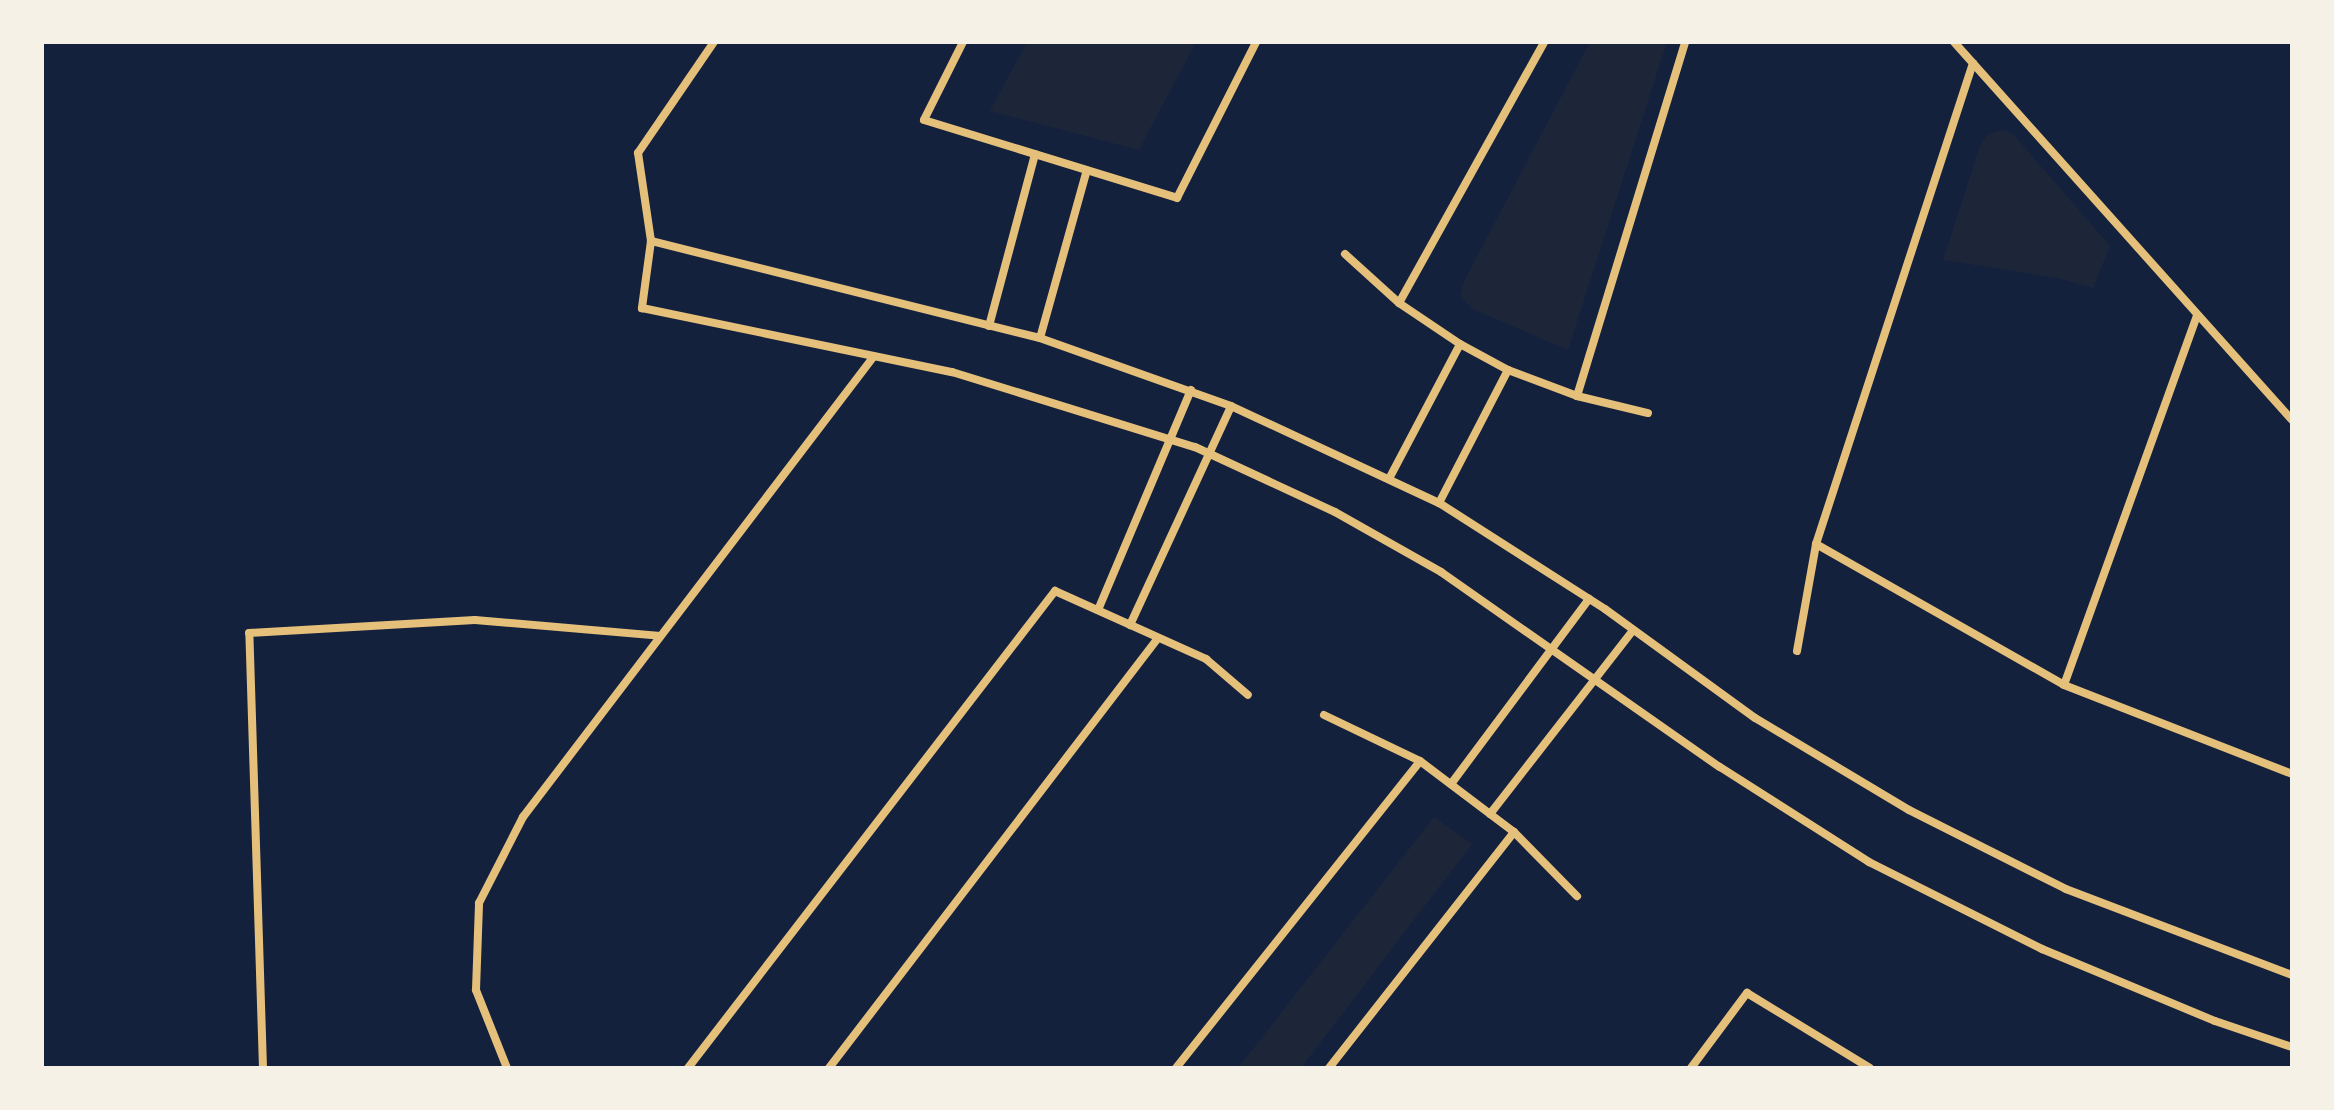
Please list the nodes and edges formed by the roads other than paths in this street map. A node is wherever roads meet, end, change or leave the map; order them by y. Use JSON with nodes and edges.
{"nodes":[{"id":1,"x":714,"y":42,"type":"edge"},
{"id":2,"x":963,"y":42,"type":"edge"},
{"id":3,"x":1256,"y":42,"type":"edge"},
{"id":4,"x":1544,"y":42,"type":"edge"},
{"id":5,"x":1685,"y":42,"type":"edge"},
{"id":6,"x":1954,"y":42,"type":"edge"},
{"id":7,"x":1973,"y":63,"type":"junction"},
{"id":8,"x":1035,"y":154,"type":"junction"},
{"id":9,"x":1087,"y":170,"type":"junction"},
{"id":10,"x":651,"y":241,"type":"junction"},
{"id":11,"x":1345,"y":254,"type":"dead end"},
{"id":12,"x":1399,"y":303,"type":"junction"},
{"id":13,"x":2197,"y":316,"type":"junction"},
{"id":14,"x":989,"y":326,"type":"junction"},
{"id":15,"x":1040,"y":338,"type":"junction"},
{"id":16,"x":1460,"y":344,"type":"junction"},
{"id":17,"x":874,"y":356,"type":"junction"},
{"id":18,"x":1508,"y":370,"type":"junction"},
{"id":19,"x":1191,"y":390,"type":"junction"},
{"id":20,"x":1577,"y":396,"type":"junction"},
{"id":21,"x":1231,"y":406,"type":"junction"},
{"id":22,"x":1648,"y":413,"type":"dead end"},
{"id":23,"x":2292,"y":420,"type":"edge"},
{"id":24,"x":1173,"y":439,"type":"junction"},
{"id":25,"x":1210,"y":455,"type":"junction"},
{"id":26,"x":1390,"y":477,"type":"junction"},
{"id":27,"x":1439,"y":503,"type":"junction"},
{"id":28,"x":1816,"y":544,"type":"junction"},
{"id":29,"x":1589,"y":599,"type":"junction"},
{"id":30,"x":1098,"y":610,"type":"junction"},
{"id":31,"x":1130,"y":625,"type":"junction"},
{"id":32,"x":1633,"y":630,"type":"junction"},
{"id":33,"x":660,"y":636,"type":"junction"},
{"id":34,"x":1158,"y":638,"type":"junction"},
{"id":35,"x":1554,"y":648,"type":"junction"},
{"id":36,"x":1797,"y":651,"type":"dead end"},
{"id":37,"x":1596,"y":678,"type":"junction"},
{"id":38,"x":2064,"y":685,"type":"junction"},
{"id":39,"x":1248,"y":695,"type":"dead end"},
{"id":40,"x":1324,"y":715,"type":"dead end"},
{"id":41,"x":1420,"y":761,"type":"junction"},
{"id":42,"x":2292,"y":774,"type":"edge"},
{"id":43,"x":1451,"y":784,"type":"junction"},
{"id":44,"x":1490,"y":814,"type":"junction"},
{"id":45,"x":1514,"y":832,"type":"junction"},
{"id":46,"x":1577,"y":896,"type":"dead end"},
{"id":47,"x":2292,"y":975,"type":"edge"},
{"id":48,"x":2292,"y":1047,"type":"edge"},
{"id":49,"x":263,"y":1068,"type":"edge"},
{"id":50,"x":507,"y":1068,"type":"edge"},
{"id":51,"x":688,"y":1068,"type":"edge"},
{"id":52,"x":829,"y":1068,"type":"edge"},
{"id":53,"x":1176,"y":1068,"type":"edge"},
{"id":54,"x":1329,"y":1068,"type":"edge"},
{"id":55,"x":1691,"y":1068,"type":"edge"},
{"id":56,"x":1870,"y":1068,"type":"edge"}],
"edges":[{"from":1,"to":10,"type":"street"},
{"from":2,"to":8,"type":"street"},
{"from":3,"to":9,"type":"street"},
{"from":4,"to":12,"type":"street"},
{"from":5,"to":20,"type":"street"},
{"from":6,"to":7,"type":"street"},
{"from":7,"to":13,"type":"street"},
{"from":7,"to":28,"type":"street"},
{"from":8,"to":9,"type":"street"},
{"from":8,"to":14,"type":"street"},
{"from":9,"to":15,"type":"street"},
{"from":10,"to":14,"type":"street"},
{"from":10,"to":17,"type":"street"},
{"from":11,"to":12,"type":"street"},
{"from":12,"to":16,"type":"street"},
{"from":13,"to":23,"type":"street"},
{"from":13,"to":38,"type":"street"},
{"from":14,"to":15,"type":"street"},
{"from":15,"to":19,"type":"street"},
{"from":16,"to":18,"type":"street"},
{"from":16,"to":26,"type":"street"},
{"from":17,"to":24,"type":"street"},
{"from":17,"to":33,"type":"street"},
{"from":18,"to":20,"type":"street"},
{"from":18,"to":27,"type":"street"},
{"from":19,"to":21,"type":"street"},
{"from":19,"to":24,"type":"street"},
{"from":20,"to":22,"type":"street"},
{"from":21,"to":25,"type":"street"},
{"from":21,"to":26,"type":"street"},
{"from":24,"to":25,"type":"street"},
{"from":24,"to":30,"type":"street"},
{"from":25,"to":31,"type":"street"},
{"from":25,"to":35,"type":"street"},
{"from":26,"to":27,"type":"street"},
{"from":27,"to":29,"type":"street"},
{"from":28,"to":36,"type":"street"},
{"from":28,"to":38,"type":"street"},
{"from":29,"to":32,"type":"street"},
{"from":29,"to":35,"type":"street"},
{"from":30,"to":31,"type":"street"},
{"from":30,"to":51,"type":"street"},
{"from":31,"to":34,"type":"street"},
{"from":32,"to":37,"type":"street"},
{"from":32,"to":47,"type":"street"},
{"from":33,"to":49,"type":"street"},
{"from":33,"to":50,"type":"street"},
{"from":34,"to":39,"type":"street"},
{"from":34,"to":52,"type":"street"},
{"from":35,"to":37,"type":"street"},
{"from":35,"to":43,"type":"street"},
{"from":37,"to":44,"type":"street"},
{"from":37,"to":48,"type":"street"},
{"from":38,"to":42,"type":"street"},
{"from":40,"to":41,"type":"street"},
{"from":41,"to":43,"type":"street"},
{"from":41,"to":53,"type":"street"},
{"from":43,"to":44,"type":"street"},
{"from":44,"to":45,"type":"street"},
{"from":45,"to":46,"type":"street"},
{"from":45,"to":54,"type":"street"},
{"from":55,"to":56,"type":"street"}]}
